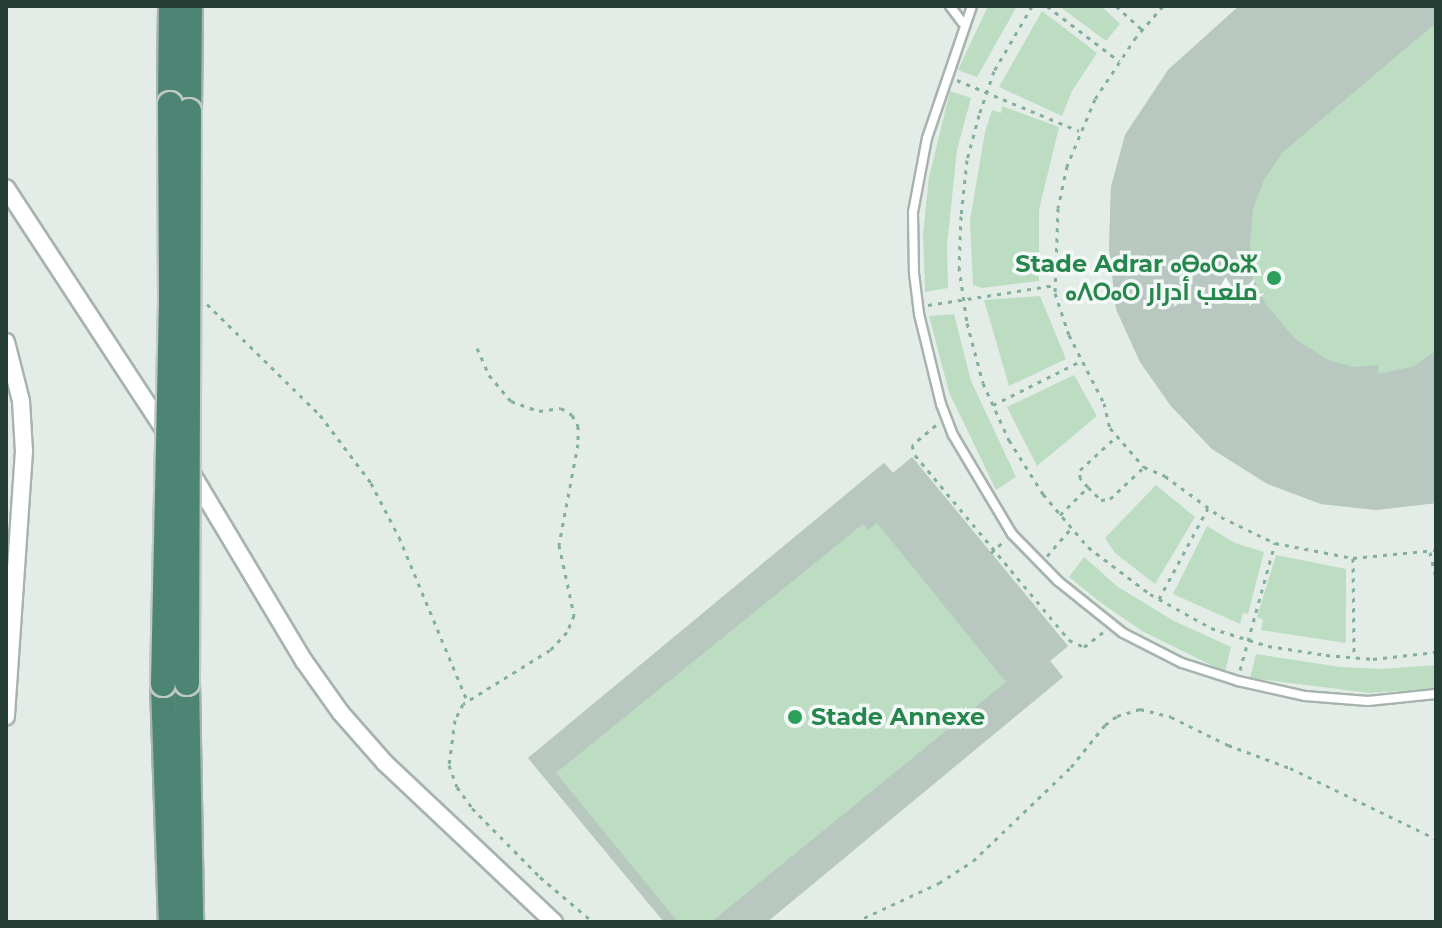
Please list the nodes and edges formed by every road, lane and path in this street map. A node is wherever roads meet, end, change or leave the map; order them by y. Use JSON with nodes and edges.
{"nodes":[{"id":1,"x":171,"y":6,"type":"edge"},
{"id":2,"x":190,"y":6,"type":"edge"},
{"id":3,"x":950,"y":6,"type":"edge"},
{"id":4,"x":972,"y":6,"type":"edge"},
{"id":5,"x":1032,"y":6,"type":"edge"},
{"id":6,"x":1047,"y":6,"type":"edge"},
{"id":7,"x":1116,"y":6,"type":"edge"},
{"id":8,"x":1163,"y":6,"type":"edge"},
{"id":9,"x":963,"y":23,"type":"junction"},
{"id":10,"x":1143,"y":30,"type":"junction"},
{"id":11,"x":1119,"y":61,"type":"junction"},
{"id":12,"x":946,"y":76,"type":"junction"},
{"id":13,"x":987,"y":92,"type":"junction"},
{"id":14,"x":180,"y":107,"type":"junction"},
{"id":15,"x":1079,"y":131,"type":"junction"},
{"id":16,"x":6,"y":188,"type":"edge"},
{"id":17,"x":1055,"y":285,"type":"junction"},
{"id":18,"x":200,"y":297,"type":"dead end"},
{"id":19,"x":962,"y":298,"type":"junction"},
{"id":20,"x":918,"y":307,"type":"junction"},
{"id":21,"x":6,"y":342,"type":"edge"},
{"id":22,"x":477,"y":348,"type":"dead end"},
{"id":23,"x":1081,"y":361,"type":"junction"},
{"id":24,"x":993,"y":405,"type":"junction"},
{"id":25,"x":946,"y":417,"type":"junction"},
{"id":26,"x":1117,"y":436,"type":"junction"},
{"id":27,"x":1144,"y":467,"type":"junction"},
{"id":28,"x":1088,"y":487,"type":"junction"},
{"id":29,"x":1208,"y":508,"type":"junction"},
{"id":30,"x":1060,"y":515,"type":"junction"},
{"id":31,"x":1071,"y":528,"type":"junction"},
{"id":32,"x":1275,"y":543,"type":"junction"},
{"id":33,"x":1436,"y":550,"type":"edge"},
{"id":34,"x":1430,"y":552,"type":"junction"},
{"id":35,"x":1353,"y":558,"type":"junction"},
{"id":36,"x":1040,"y":564,"type":"junction"},
{"id":37,"x":1436,"y":578,"type":"edge"},
{"id":38,"x":1159,"y":599,"type":"junction"},
{"id":39,"x":1112,"y":625,"type":"junction"},
{"id":40,"x":1246,"y":639,"type":"junction"},
{"id":41,"x":1436,"y":652,"type":"edge"},
{"id":42,"x":1354,"y":658,"type":"junction"},
{"id":43,"x":1238,"y":681,"type":"junction"},
{"id":44,"x":175,"y":684,"type":"junction"},
{"id":45,"x":1436,"y":694,"type":"edge"},
{"id":46,"x":467,"y":700,"type":"junction"},
{"id":47,"x":6,"y":716,"type":"edge"},
{"id":48,"x":1436,"y":839,"type":"edge"},
{"id":49,"x":171,"y":922,"type":"edge"},
{"id":50,"x":191,"y":922,"type":"edge"},
{"id":51,"x":554,"y":922,"type":"edge"},
{"id":52,"x":593,"y":922,"type":"edge"},
{"id":53,"x":855,"y":922,"type":"edge"}],
"edges":[{"from":1,"to":14,"type":"highway"},
{"from":2,"to":14,"type":"highway"},
{"from":3,"to":9,"type":"lane"},
{"from":4,"to":9,"type":"lane"},
{"from":5,"to":13,"type":"path"},
{"from":6,"to":11,"type":"path"},
{"from":7,"to":10,"type":"path"},
{"from":8,"to":10,"type":"path"},
{"from":9,"to":12,"type":"lane"},
{"from":10,"to":11,"type":"path"},
{"from":11,"to":15,"type":"path"},
{"from":12,"to":13,"type":"path"},
{"from":12,"to":20,"type":"lane"},
{"from":13,"to":15,"type":"path"},
{"from":13,"to":19,"type":"path"},
{"from":14,"to":44,"type":"highway","bridge":true},
{"from":15,"to":17,"type":"path"},
{"from":16,"to":51,"type":"street"},
{"from":17,"to":19,"type":"path"},
{"from":17,"to":23,"type":"path"},
{"from":18,"to":46,"type":"path"},
{"from":19,"to":20,"type":"path"},
{"from":19,"to":24,"type":"path"},
{"from":20,"to":25,"type":"lane"},
{"from":21,"to":47,"type":"street"},
{"from":22,"to":46,"type":"path"},
{"from":23,"to":24,"type":"path"},
{"from":23,"to":26,"type":"path"},
{"from":24,"to":30,"type":"path"},
{"from":25,"to":36,"type":"lane"},
{"from":25,"to":39,"type":"path"},
{"from":26,"to":27,"type":"path"},
{"from":26,"to":28,"type":"path"},
{"from":27,"to":28,"type":"path"},
{"from":27,"to":29,"type":"path"},
{"from":28,"to":30,"type":"path"},
{"from":29,"to":32,"type":"path"},
{"from":29,"to":38,"type":"path"},
{"from":30,"to":31,"type":"path"},
{"from":31,"to":36,"type":"path"},
{"from":31,"to":38,"type":"path"},
{"from":32,"to":35,"type":"path"},
{"from":32,"to":40,"type":"path"},
{"from":33,"to":34,"type":"path"},
{"from":34,"to":35,"type":"path"},
{"from":34,"to":37,"type":"path"},
{"from":35,"to":42,"type":"path"},
{"from":36,"to":39,"type":"lane"},
{"from":38,"to":40,"type":"path"},
{"from":39,"to":43,"type":"lane"},
{"from":40,"to":42,"type":"path"},
{"from":40,"to":43,"type":"path"},
{"from":41,"to":42,"type":"path"},
{"from":43,"to":45,"type":"lane"},
{"from":44,"to":49,"type":"highway"},
{"from":44,"to":50,"type":"highway"},
{"from":46,"to":52,"type":"path"},
{"from":48,"to":53,"type":"path"}]}
